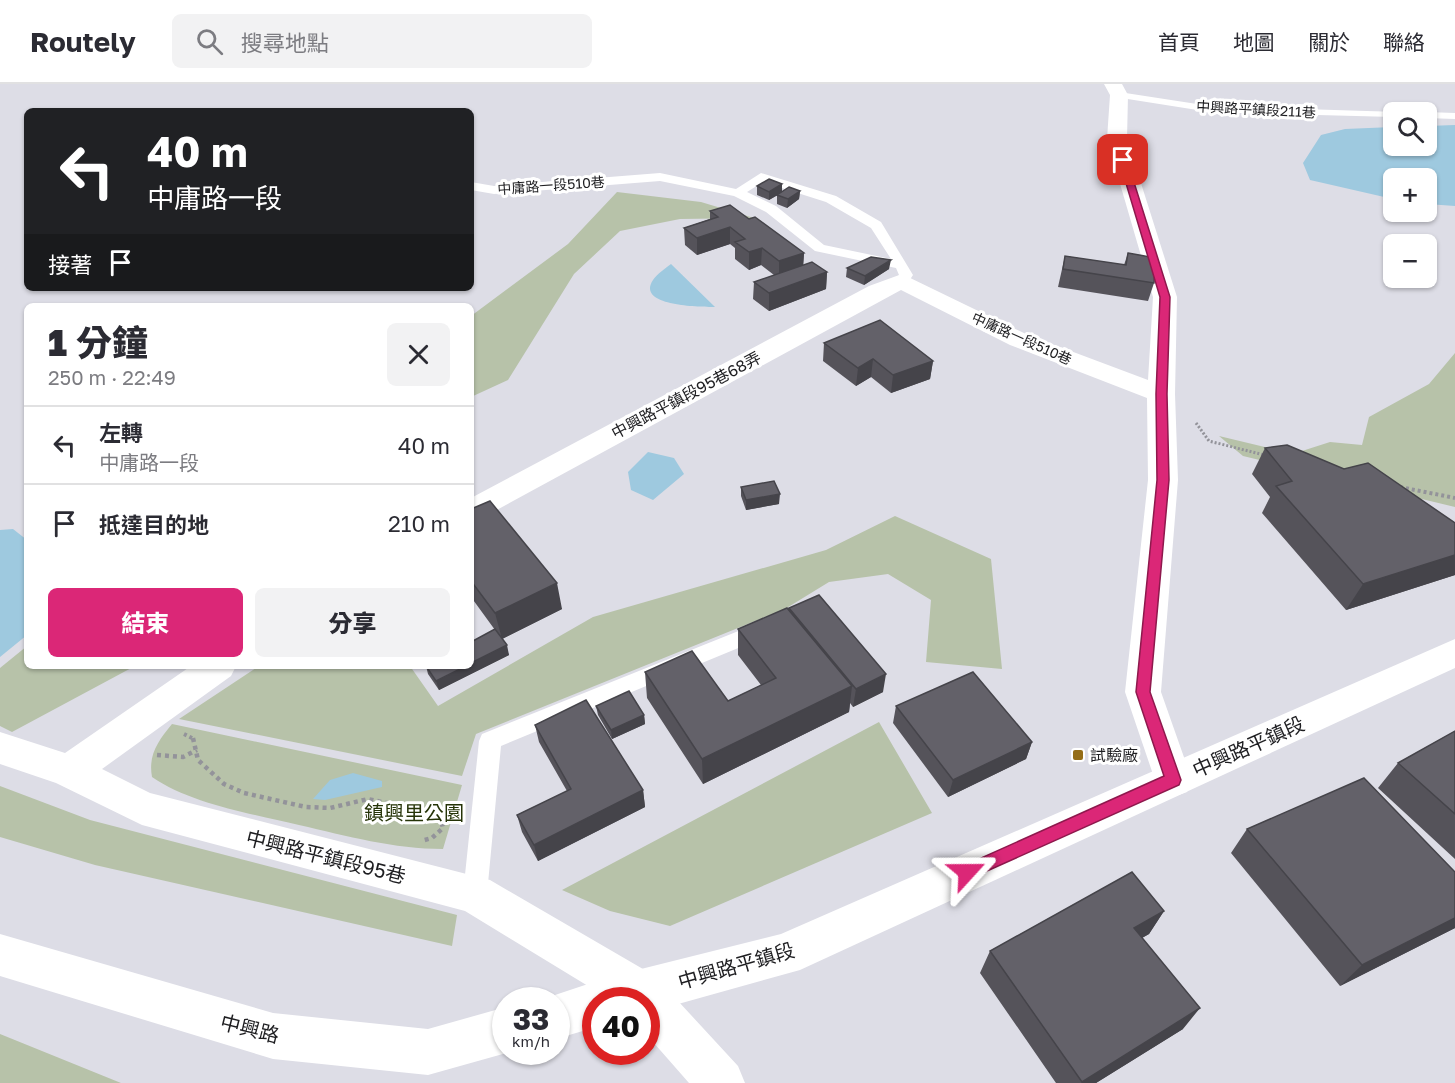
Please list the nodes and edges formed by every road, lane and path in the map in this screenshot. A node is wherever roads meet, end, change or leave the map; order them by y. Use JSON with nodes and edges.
{"nodes":[{"id":1,"x":1116,"y":90,"type":"edge"},
{"id":2,"x":1383,"y":114,"type":"edge"},
{"id":3,"x":1437,"y":115,"type":"edge"},
{"id":4,"x":1455,"y":116,"type":"edge"},
{"id":5,"x":474,"y":187,"type":"edge"},
{"id":6,"x":738,"y":193,"type":"junction"},
{"id":7,"x":902,"y":273,"type":"junction"},
{"id":8,"x":1161,"y":394,"type":"junction"},
{"id":9,"x":1266,"y":455,"type":"dead end"},
{"id":10,"x":1390,"y":485,"type":"edge"},
{"id":11,"x":1455,"y":498,"type":"edge"},
{"id":12,"x":474,"y":509,"type":"edge"},
{"id":13,"x":741,"y":638,"type":"edge"},
{"id":14,"x":1455,"y":653,"type":"edge"},
{"id":15,"x":214,"y":669,"type":"edge"},
{"id":16,"x":160,"y":705,"type":"junction"},
{"id":17,"x":0,"y":747,"type":"edge"},
{"id":18,"x":69,"y":771,"type":"junction"},
{"id":19,"x":1173,"y":780,"type":"junction"},
{"id":20,"x":410,"y":841,"type":"dead end"},
{"id":21,"x":476,"y":894,"type":"junction"},
{"id":22,"x":0,"y":955,"type":"edge"},
{"id":23,"x":611,"y":987,"type":"edge"},
{"id":24,"x":659,"y":987,"type":"edge"},
{"id":25,"x":660,"y":1028,"type":"edge"},
{"id":26,"x":492,"y":1034,"type":"edge"},
{"id":27,"x":721,"y":1083,"type":"edge"}],
"edges":[{"from":1,"to":2,"type":"lane","name":"中興路平鎮段211巷"},
{"from":1,"to":8,"type":"street"},
{"from":3,"to":4,"type":"lane"},
{"from":5,"to":6,"type":"lane","name":"中庸路一段510巷"},
{"from":6,"to":7,"type":"lane","name":"中庸路一段510巷"},
{"from":6,"to":7,"type":"lane"},
{"from":7,"to":8,"type":"street","name":"中庸路一段510巷"},
{"from":7,"to":12,"type":"street","name":"中興路平鎮段95巷68弄"},
{"from":8,"to":9,"type":"path"},
{"from":8,"to":19,"type":"street"},
{"from":10,"to":11,"type":"path"},
{"from":13,"to":21,"type":"lane"},
{"from":14,"to":19,"type":"street","name":"中興路平鎮段"},
{"from":15,"to":16,"type":"street"},
{"from":16,"to":18,"type":"street"},
{"from":16,"to":20,"type":"path"},
{"from":17,"to":18,"type":"street","name":"中興路平鎮段95巷"},
{"from":18,"to":21,"type":"street","name":"中興路平鎮段95巷"},
{"from":19,"to":24,"type":"street","name":"中興路平鎮段"},
{"from":21,"to":23,"type":"street","name":"中興路平鎮段95巷"},
{"from":22,"to":26,"type":"street","name":"中興路"},
{"from":25,"to":27,"type":"street","name":"中興路平鎮段95巷"}]}
